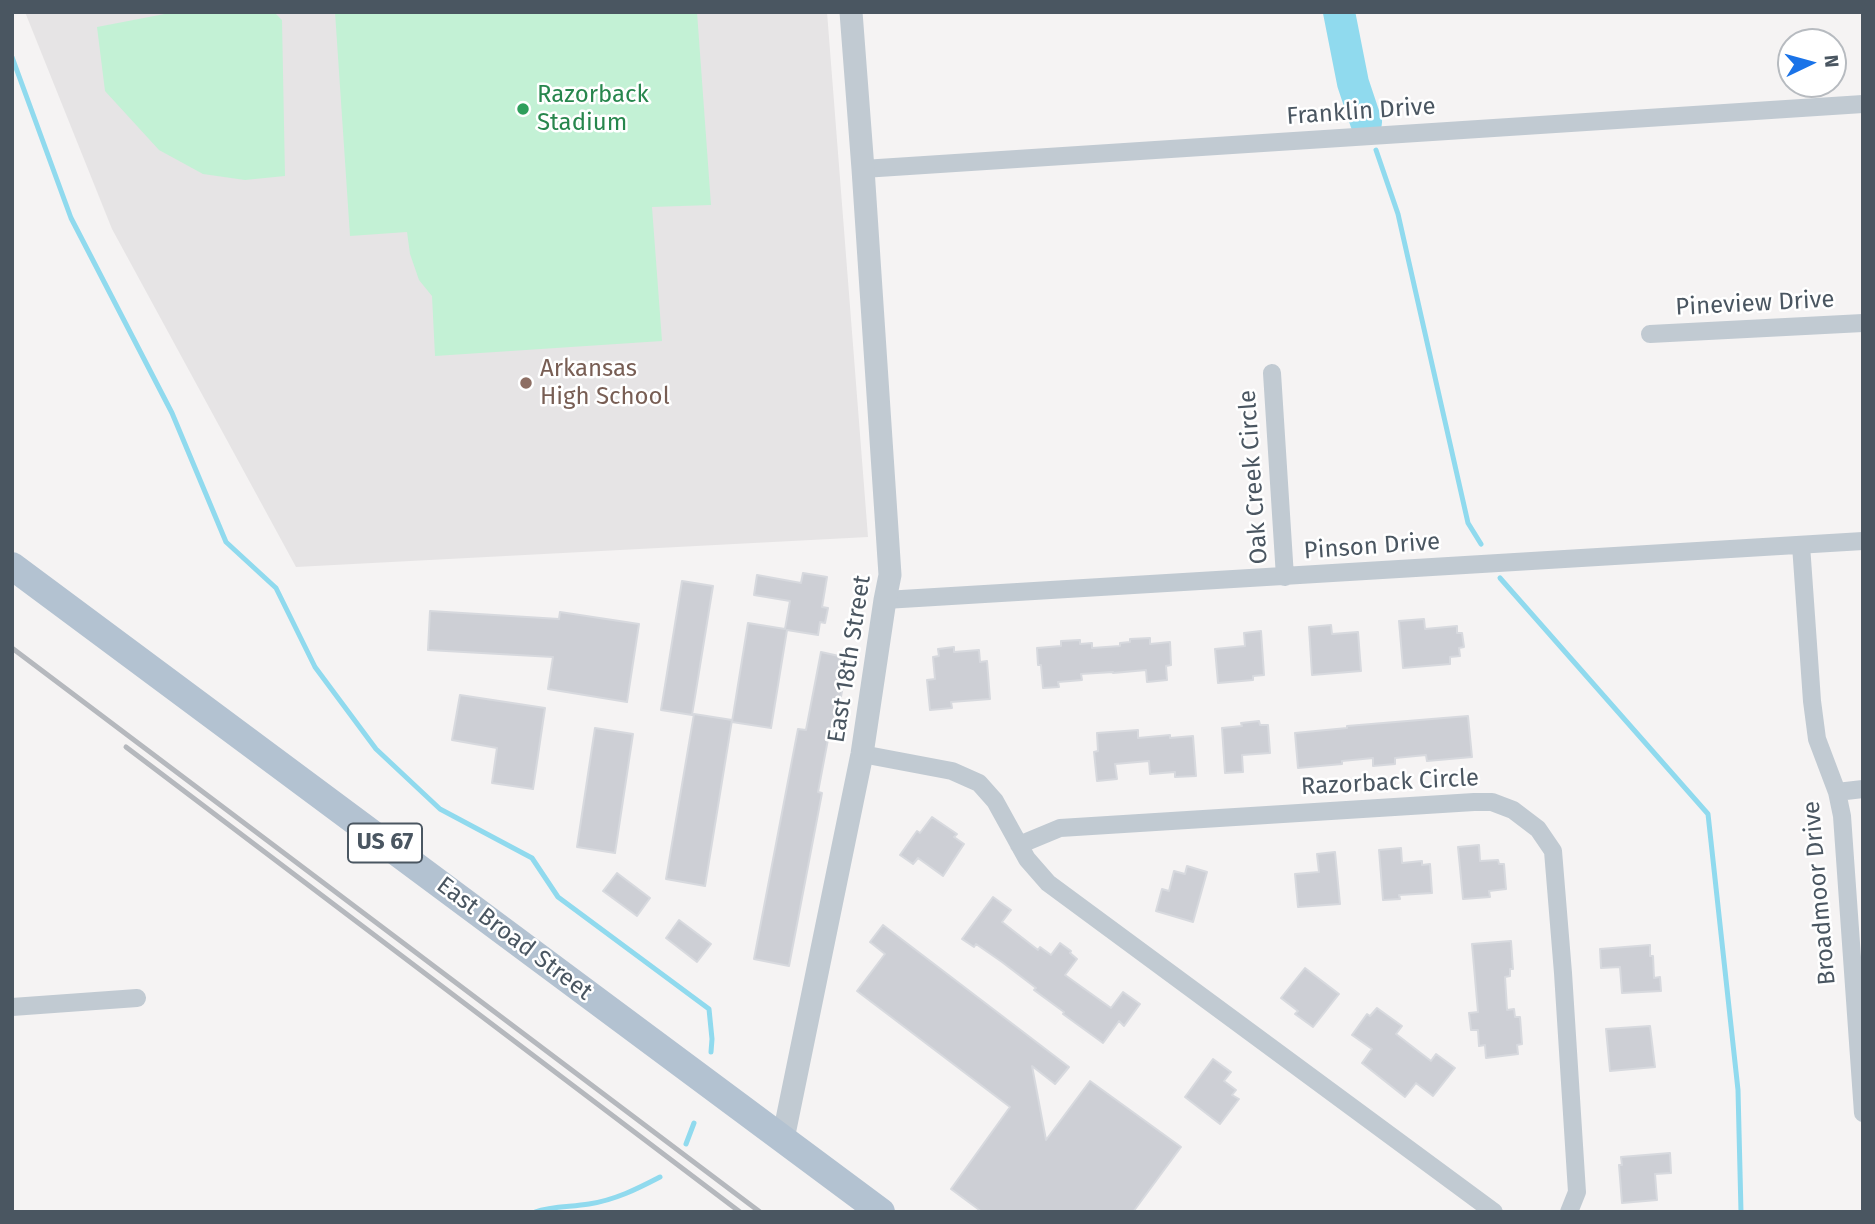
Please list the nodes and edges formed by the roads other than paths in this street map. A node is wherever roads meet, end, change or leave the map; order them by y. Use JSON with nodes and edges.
{"nodes":[{"id":1,"x":851,"y":12,"type":"edge"},
{"id":2,"x":1863,"y":104,"type":"edge"},
{"id":3,"x":863,"y":169,"type":"junction"},
{"id":4,"x":1863,"y":323,"type":"edge"},
{"id":5,"x":1650,"y":334,"type":"dead end"},
{"id":6,"x":1272,"y":373,"type":"dead end"},
{"id":7,"x":1863,"y":541,"type":"edge"},
{"id":8,"x":1801,"y":545,"type":"junction"},
{"id":9,"x":12,"y":566,"type":"edge"},
{"id":10,"x":1285,"y":577,"type":"junction"},
{"id":11,"x":885,"y":600,"type":"junction"},
{"id":12,"x":862,"y":754,"type":"junction"},
{"id":13,"x":1863,"y":789,"type":"edge"},
{"id":14,"x":1836,"y":792,"type":"junction"},
{"id":15,"x":1019,"y":845,"type":"junction"},
{"id":16,"x":137,"y":998,"type":"dead end"},
{"id":17,"x":12,"y":1007,"type":"edge"},
{"id":18,"x":1863,"y":1113,"type":"edge"},
{"id":19,"x":783,"y":1139,"type":"junction"},
{"id":20,"x":881,"y":1212,"type":"edge"},
{"id":21,"x":1494,"y":1212,"type":"edge"},
{"id":22,"x":1569,"y":1212,"type":"edge"}],
"edges":[{"from":1,"to":3,"type":"street","name":"East 18th Street"},
{"from":2,"to":3,"type":"street","name":"Franklin Drive"},
{"from":3,"to":11,"type":"street","name":"East 18th Street"},
{"from":4,"to":5,"type":"street","name":"Pineview Drive"},
{"from":6,"to":10,"type":"street","name":"Oak Creek Circle"},
{"from":7,"to":8,"type":"street","name":"Pinson Drive"},
{"from":8,"to":10,"type":"street","name":"Pinson Drive"},
{"from":8,"to":14,"type":"street","name":"Broadmoor Drive"},
{"from":9,"to":19,"type":"main road","name":"East Broad Street","number":"US 67"},
{"from":10,"to":11,"type":"street","name":"Pinson Drive"},
{"from":11,"to":12,"type":"street","name":"East 18th Street"},
{"from":12,"to":15,"type":"street"},
{"from":12,"to":19,"type":"street","name":"East 18th Street"},
{"from":13,"to":14,"type":"street"},
{"from":14,"to":18,"type":"street","name":"Broadmoor Drive"},
{"from":15,"to":21,"type":"street"},
{"from":15,"to":22,"type":"street","name":"Razorback Circle"},
{"from":16,"to":17,"type":"street"},
{"from":19,"to":20,"type":"main road","name":"East Broad Street","number":"US 67"}]}
